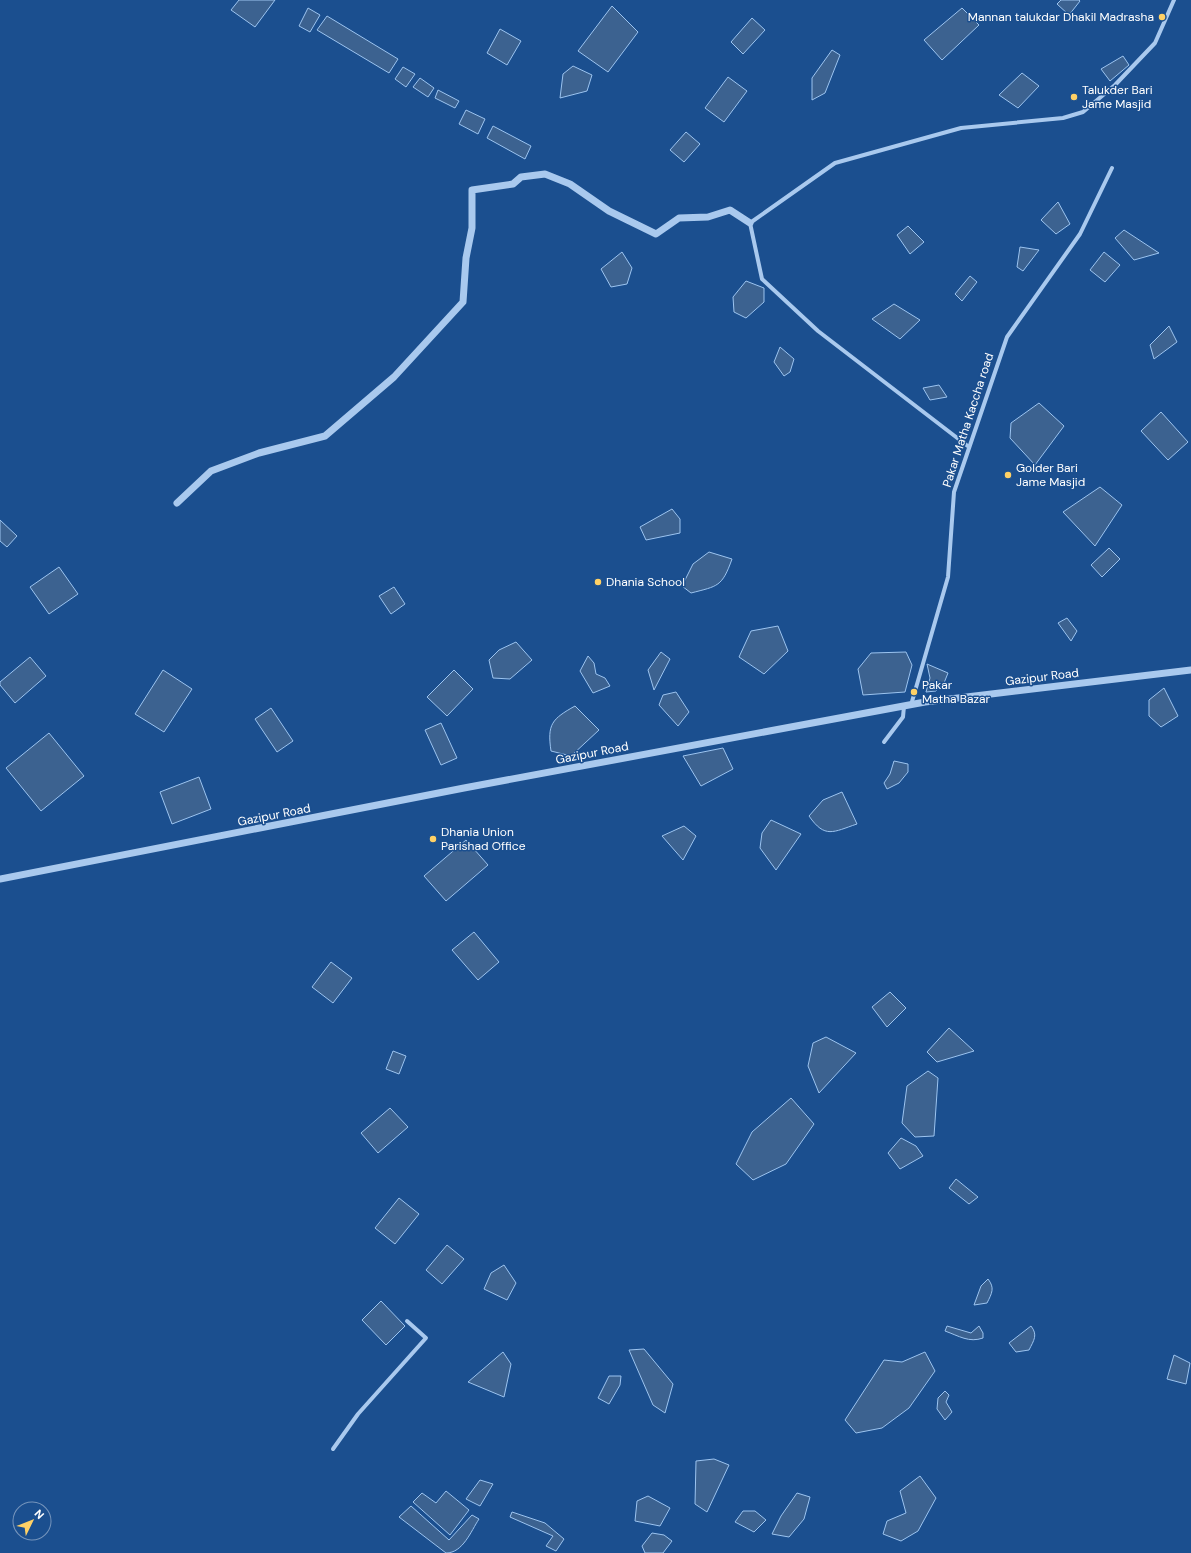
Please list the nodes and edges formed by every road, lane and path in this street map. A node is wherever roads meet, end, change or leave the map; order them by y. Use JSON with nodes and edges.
{"nodes":[{"id":1,"x":1174,"y":0,"type":"edge"},
{"id":2,"x":1112,"y":168,"type":"dead end"},
{"id":3,"x":750,"y":223,"type":"junction"},
{"id":4,"x":968,"y":447,"type":"junction"},
{"id":5,"x":177,"y":503,"type":"dead end"},
{"id":6,"x":1191,"y":670,"type":"edge"},
{"id":7,"x":907,"y":705,"type":"junction"},
{"id":8,"x":884,"y":742,"type":"dead end"},
{"id":9,"x":0,"y":879,"type":"edge"},
{"id":10,"x":407,"y":1321,"type":"dead end"},
{"id":11,"x":333,"y":1449,"type":"dead end"}],
"edges":[{"from":1,"to":3,"type":"street"},
{"from":2,"to":4,"type":"street","name":"Pakar Matha Kaccha road"},
{"from":3,"to":4,"type":"street"},
{"from":3,"to":5,"type":"street"},
{"from":4,"to":7,"type":"street","name":"Pakar Matha Kaccha road"},
{"from":6,"to":7,"type":"street","name":"Gazipur Road"},
{"from":7,"to":8,"type":"street","name":"Pakar Matha Kaccha road"},
{"from":7,"to":9,"type":"street","name":"Gazipur Road"},
{"from":10,"to":11,"type":"street"}]}
